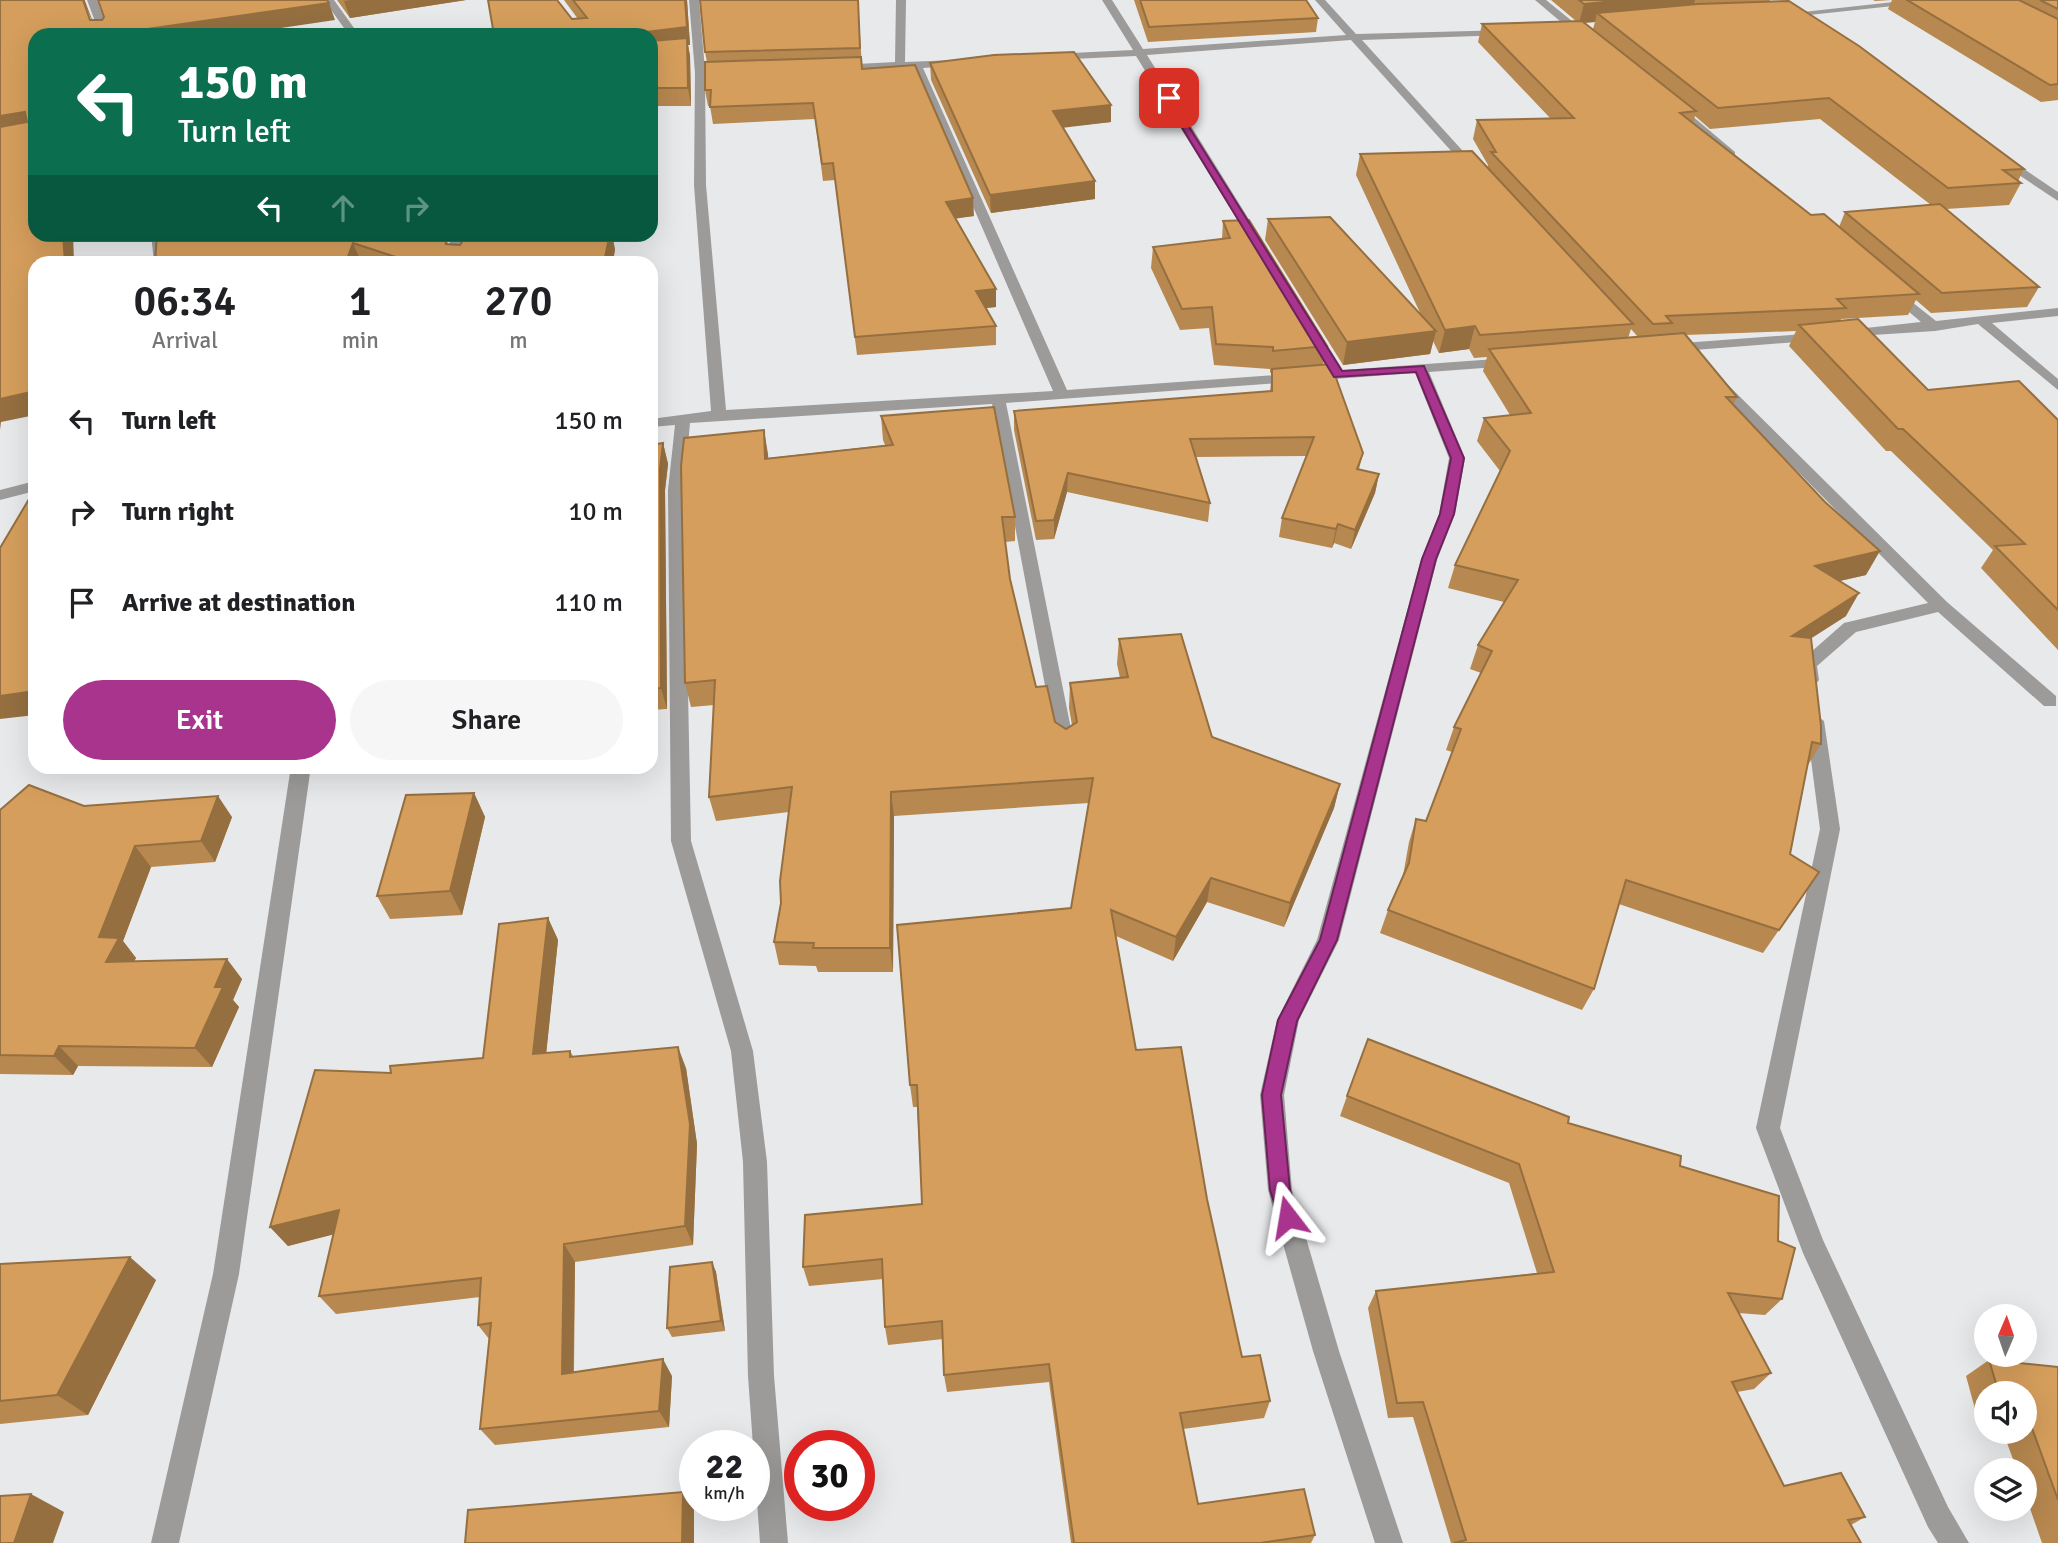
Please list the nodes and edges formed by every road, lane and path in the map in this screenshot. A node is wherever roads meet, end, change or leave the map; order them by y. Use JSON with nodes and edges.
{"nodes":[{"id":1,"x":92,"y":0,"type":"edge"},
{"id":2,"x":329,"y":0,"type":"edge"},
{"id":3,"x":694,"y":0,"type":"edge"},
{"id":4,"x":901,"y":0,"type":"edge"},
{"id":5,"x":1107,"y":0,"type":"edge"},
{"id":6,"x":1320,"y":0,"type":"edge"},
{"id":7,"x":1540,"y":0,"type":"edge"},
{"id":8,"x":1944,"y":0,"type":"edge"},
{"id":9,"x":1773,"y":12,"type":"edge"},
{"id":10,"x":1785,"y":15,"type":"junction"},
{"id":11,"x":1797,"y":23,"type":"edge"},
{"id":12,"x":102,"y":28,"type":"edge"},
{"id":13,"x":349,"y":28,"type":"edge"},
{"id":14,"x":1523,"y":31,"type":"edge"},
{"id":15,"x":1352,"y":37,"type":"junction"},
{"id":16,"x":1594,"y":44,"type":"edge"},
{"id":17,"x":1141,"y":52,"type":"junction"},
{"id":18,"x":1043,"y":58,"type":"edge"},
{"id":19,"x":973,"y":62,"type":"edge"},
{"id":20,"x":918,"y":65,"type":"junction"},
{"id":21,"x":900,"y":66,"type":"junction"},
{"id":22,"x":820,"y":69,"type":"edge"},
{"id":23,"x":740,"y":72,"type":"edge"},
{"id":24,"x":700,"y":73,"type":"junction"},
{"id":25,"x":1665,"y":99,"type":"edge"},
{"id":26,"x":1990,"y":150,"type":"edge"},
{"id":27,"x":1738,"y":159,"type":"edge"},
{"id":28,"x":1482,"y":178,"type":"edge"},
{"id":29,"x":2058,"y":197,"type":"edge"},
{"id":30,"x":1268,"y":259,"type":"edge"},
{"id":31,"x":1884,"y":282,"type":"edge"},
{"id":32,"x":2058,"y":313,"type":"edge"},
{"id":33,"x":1303,"y":317,"type":"edge"},
{"id":34,"x":1983,"y":321,"type":"junction"},
{"id":35,"x":1935,"y":327,"type":"junction"},
{"id":36,"x":1683,"y":348,"type":"junction"},
{"id":37,"x":1650,"y":349,"type":"edge"},
{"id":38,"x":1523,"y":362,"type":"edge"},
{"id":39,"x":1420,"y":368,"type":"junction"},
{"id":40,"x":1338,"y":374,"type":"junction"},
{"id":41,"x":2058,"y":386,"type":"edge"},
{"id":42,"x":1062,"y":394,"type":"junction"},
{"id":43,"x":998,"y":399,"type":"junction"},
{"id":44,"x":719,"y":415,"type":"junction"},
{"id":45,"x":683,"y":418,"type":"junction"},
{"id":46,"x":658,"y":422,"type":"edge"},
{"id":47,"x":28,"y":488,"type":"edge"},
{"id":48,"x":0,"y":495,"type":"edge"},
{"id":49,"x":1941,"y":606,"type":"junction"},
{"id":50,"x":2050,"y":701,"type":"dead end"},
{"id":51,"x":1065,"y":744,"type":"edge"},
{"id":52,"x":300,"y":774,"type":"edge"},
{"id":53,"x":165,"y":1543,"type":"edge"},
{"id":54,"x":774,"y":1543,"type":"edge"},
{"id":55,"x":1389,"y":1543,"type":"edge"},
{"id":56,"x":1955,"y":1543,"type":"edge"}],
"edges":[{"from":1,"to":12,"type":"street"},
{"from":2,"to":13,"type":"street"},
{"from":3,"to":24,"type":"street"},
{"from":4,"to":21,"type":"street"},
{"from":5,"to":17,"type":"street"},
{"from":6,"to":15,"type":"street"},
{"from":7,"to":16,"type":"street"},
{"from":8,"to":10,"type":"street"},
{"from":9,"to":10,"type":"street"},
{"from":10,"to":11,"type":"street"},
{"from":14,"to":15,"type":"street"},
{"from":15,"to":17,"type":"street"},
{"from":15,"to":28,"type":"street"},
{"from":17,"to":18,"type":"street"},
{"from":17,"to":30,"type":"street"},
{"from":19,"to":20,"type":"street"},
{"from":20,"to":21,"type":"street"},
{"from":20,"to":42,"type":"street"},
{"from":21,"to":22,"type":"street"},
{"from":23,"to":24,"type":"street"},
{"from":24,"to":44,"type":"street"},
{"from":25,"to":27,"type":"street"},
{"from":26,"to":29,"type":"street"},
{"from":31,"to":35,"type":"street"},
{"from":32,"to":34,"type":"street"},
{"from":33,"to":40,"type":"street"},
{"from":34,"to":35,"type":"street"},
{"from":34,"to":41,"type":"street"},
{"from":35,"to":36,"type":"street"},
{"from":36,"to":37,"type":"street"},
{"from":36,"to":49,"type":"street"},
{"from":38,"to":39,"type":"street"},
{"from":39,"to":40,"type":"street"},
{"from":39,"to":55,"type":"street"},
{"from":40,"to":42,"type":"street"},
{"from":42,"to":43,"type":"street"},
{"from":43,"to":44,"type":"street"},
{"from":43,"to":51,"type":"street"},
{"from":44,"to":45,"type":"street"},
{"from":45,"to":46,"type":"street"},
{"from":45,"to":54,"type":"street"},
{"from":47,"to":48,"type":"street"},
{"from":49,"to":50,"type":"street"},
{"from":49,"to":56,"type":"street"},
{"from":52,"to":53,"type":"street"}]}
